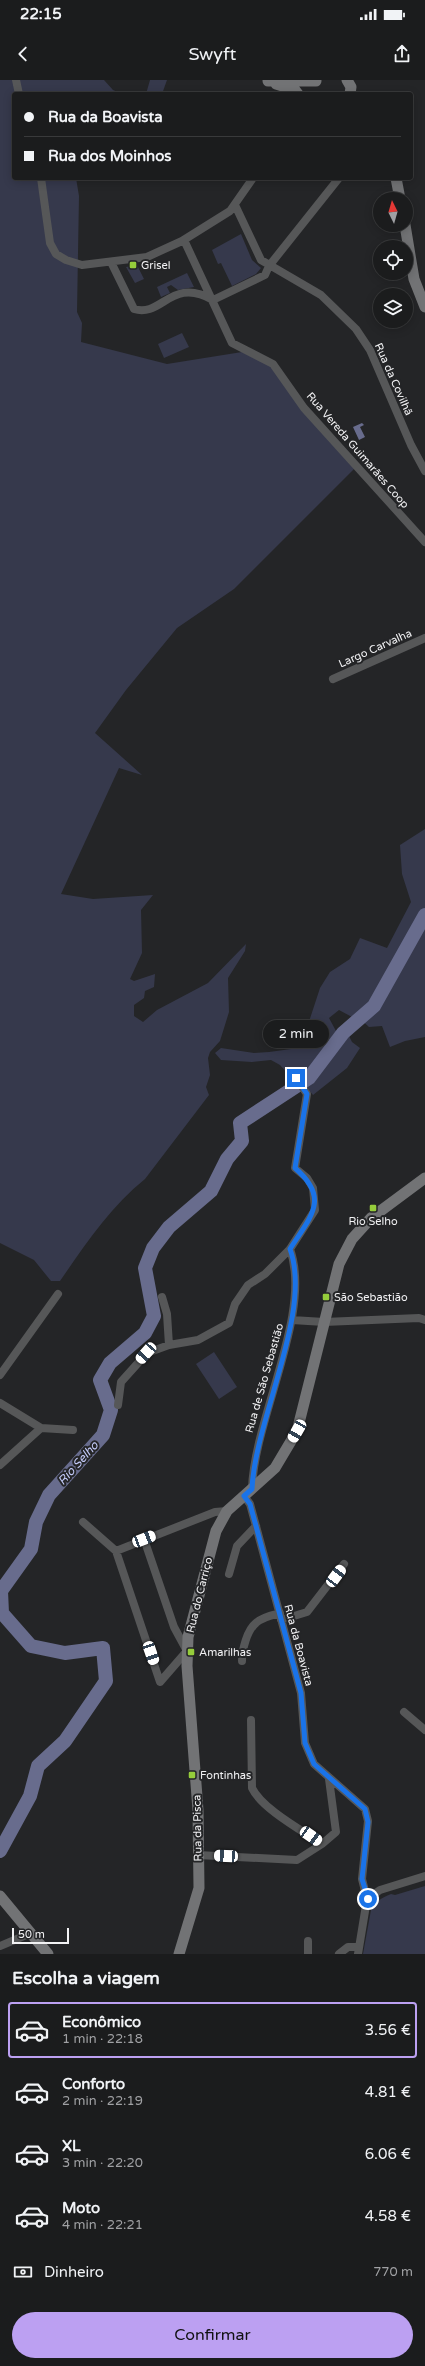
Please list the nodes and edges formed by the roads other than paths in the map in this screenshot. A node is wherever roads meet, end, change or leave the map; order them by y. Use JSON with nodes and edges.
{"nodes":[{"id":1,"x":16,"y":80,"type":"edge"},
{"id":2,"x":318,"y":80,"type":"edge"},
{"id":3,"x":347,"y":80,"type":"edge"},
{"id":4,"x":266,"y":81,"type":"edge"},
{"id":5,"x":19,"y":92,"type":"edge"},
{"id":6,"x":297,"y":92,"type":"edge"},
{"id":7,"x":300,"y":92,"type":"edge"},
{"id":8,"x":350,"y":92,"type":"edge"},
{"id":9,"x":41,"y":180,"type":"edge"},
{"id":10,"x":252,"y":180,"type":"edge"},
{"id":11,"x":337,"y":180,"type":"edge"},
{"id":12,"x":396,"y":180,"type":"edge"},
{"id":13,"x":399,"y":192,"type":"edge"},
{"id":14,"x":235,"y":205,"type":"junction"},
{"id":15,"x":406,"y":232,"type":"edge"},
{"id":16,"x":184,"y":240,"type":"junction"},
{"id":17,"x":111,"y":262,"type":"junction"},
{"id":18,"x":269,"y":266,"type":"junction"},
{"id":19,"x":213,"y":300,"type":"junction"},
{"id":20,"x":425,"y":307,"type":"edge"},
{"id":21,"x":425,"y":472,"type":"edge"},
{"id":22,"x":425,"y":542,"type":"edge"},
{"id":23,"x":425,"y":638,"type":"edge"},
{"id":24,"x":333,"y":679,"type":"dead end"},
{"id":25,"x":296,"y":1078,"type":"dead end"},
{"id":26,"x":425,"y":1178,"type":"edge"},
{"id":27,"x":290,"y":1249,"type":"junction"},
{"id":28,"x":58,"y":1294,"type":"dead end"},
{"id":29,"x":162,"y":1297,"type":"dead end"},
{"id":30,"x":292,"y":1320,"type":"junction"},
{"id":31,"x":425,"y":1320,"type":"edge"},
{"id":32,"x":324,"y":1322,"type":"junction"},
{"id":33,"x":169,"y":1345,"type":"junction"},
{"id":34,"x":0,"y":1375,"type":"edge"},
{"id":35,"x":0,"y":1403,"type":"edge"},
{"id":36,"x":118,"y":1405,"type":"dead end"},
{"id":37,"x":41,"y":1428,"type":"junction"},
{"id":38,"x":72,"y":1430,"type":"dead end"},
{"id":39,"x":0,"y":1465,"type":"edge"},
{"id":40,"x":248,"y":1492,"type":"junction"},
{"id":41,"x":227,"y":1511,"type":"junction"},
{"id":42,"x":83,"y":1522,"type":"dead end"},
{"id":43,"x":256,"y":1526,"type":"junction"},
{"id":44,"x":144,"y":1539,"type":"junction"},
{"id":45,"x":116,"y":1551,"type":"junction"},
{"id":46,"x":344,"y":1564,"type":"dead end"},
{"id":47,"x":230,"y":1574,"type":"dead end"},
{"id":48,"x":280,"y":1616,"type":"junction"},
{"id":49,"x":187,"y":1651,"type":"junction"},
{"id":50,"x":242,"y":1661,"type":"dead end"},
{"id":51,"x":404,"y":1712,"type":"dead end"},
{"id":52,"x":251,"y":1720,"type":"dead end"},
{"id":53,"x":425,"y":1730,"type":"edge"},
{"id":54,"x":330,"y":1779,"type":"junction"},
{"id":55,"x":322,"y":1844,"type":"junction"},
{"id":56,"x":198,"y":1855,"type":"junction"},
{"id":57,"x":425,"y":1876,"type":"edge"},
{"id":58,"x":0,"y":1896,"type":"edge"},
{"id":59,"x":368,"y":1899,"type":"junction"},
{"id":60,"x":31,"y":1933,"type":"junction"},
{"id":61,"x":308,"y":1941,"type":"dead end"},
{"id":62,"x":0,"y":1946,"type":"edge"},
{"id":63,"x":359,"y":1951,"type":"edge"},
{"id":64,"x":48,"y":1954,"type":"edge"},
{"id":65,"x":179,"y":1954,"type":"edge"},
{"id":66,"x":308,"y":1954,"type":"edge"},
{"id":67,"x":338,"y":1954,"type":"edge"}],
"edges":[{"from":1,"to":5,"type":"street"},
{"from":2,"to":4,"type":"street"},
{"from":2,"to":7,"type":"street"},
{"from":3,"to":8,"type":"street"},
{"from":4,"to":6,"type":"street"},
{"from":9,"to":17,"type":"street"},
{"from":10,"to":14,"type":"street"},
{"from":11,"to":18,"type":"street"},
{"from":12,"to":13,"type":"street"},
{"from":14,"to":16,"type":"street"},
{"from":14,"to":18,"type":"street"},
{"from":15,"to":20,"type":"street"},
{"from":16,"to":17,"type":"street"},
{"from":16,"to":19,"type":"street","name":"Rua Vereda Guimarães Coop"},
{"from":17,"to":19,"type":"street"},
{"from":18,"to":19,"type":"street"},
{"from":18,"to":21,"type":"street","name":"Rua da Covilhã"},
{"from":19,"to":22,"type":"street","name":"Rua Vereda Guimarães Coop"},
{"from":23,"to":24,"type":"street","name":"Largo Carvalha"},
{"from":25,"to":27,"type":"street"},
{"from":26,"to":32,"type":"street","name":"Rua do Carriço"},
{"from":27,"to":30,"type":"street","name":"Rua de São Sebastião"},
{"from":27,"to":33,"type":"street"},
{"from":28,"to":34,"type":"street"},
{"from":29,"to":33,"type":"street"},
{"from":30,"to":32,"type":"street","name":"Rua de São Sebastião"},
{"from":30,"to":40,"type":"street","name":"Rua de São Sebastião"},
{"from":31,"to":32,"type":"street","name":"Rua de São Sebastião"},
{"from":32,"to":40,"type":"street","name":"Rua do Carriço"},
{"from":33,"to":36,"type":"street"},
{"from":35,"to":37,"type":"street"},
{"from":37,"to":38,"type":"street"},
{"from":37,"to":39,"type":"street"},
{"from":40,"to":41,"type":"street","name":"Rua do Carriço"},
{"from":40,"to":43,"type":"street","name":"Rua da Boavista"},
{"from":41,"to":44,"type":"street"},
{"from":41,"to":49,"type":"street","name":"Rua do Carriço"},
{"from":42,"to":45,"type":"street"},
{"from":43,"to":47,"type":"street"},
{"from":43,"to":48,"type":"street","name":"Rua da Boavista"},
{"from":44,"to":45,"type":"street"},
{"from":44,"to":49,"type":"street","name":"Rua do Carriço"},
{"from":45,"to":49,"type":"street"},
{"from":46,"to":48,"type":"street"},
{"from":48,"to":50,"type":"street"},
{"from":48,"to":54,"type":"street","name":"Rua da Boavista"},
{"from":49,"to":56,"type":"street","name":"Rua da Pisca"},
{"from":51,"to":53,"type":"street"},
{"from":52,"to":55,"type":"street"},
{"from":54,"to":55,"type":"street"},
{"from":54,"to":59,"type":"street","name":"Rua da Boavista"},
{"from":55,"to":56,"type":"street"},
{"from":56,"to":65,"type":"street","name":"Rua da Pisca"},
{"from":57,"to":59,"type":"street"},
{"from":58,"to":60,"type":"street"},
{"from":59,"to":63,"type":"street"},
{"from":60,"to":62,"type":"street"},
{"from":60,"to":64,"type":"street"},
{"from":61,"to":66,"type":"street"},
{"from":63,"to":67,"type":"street"}]}
